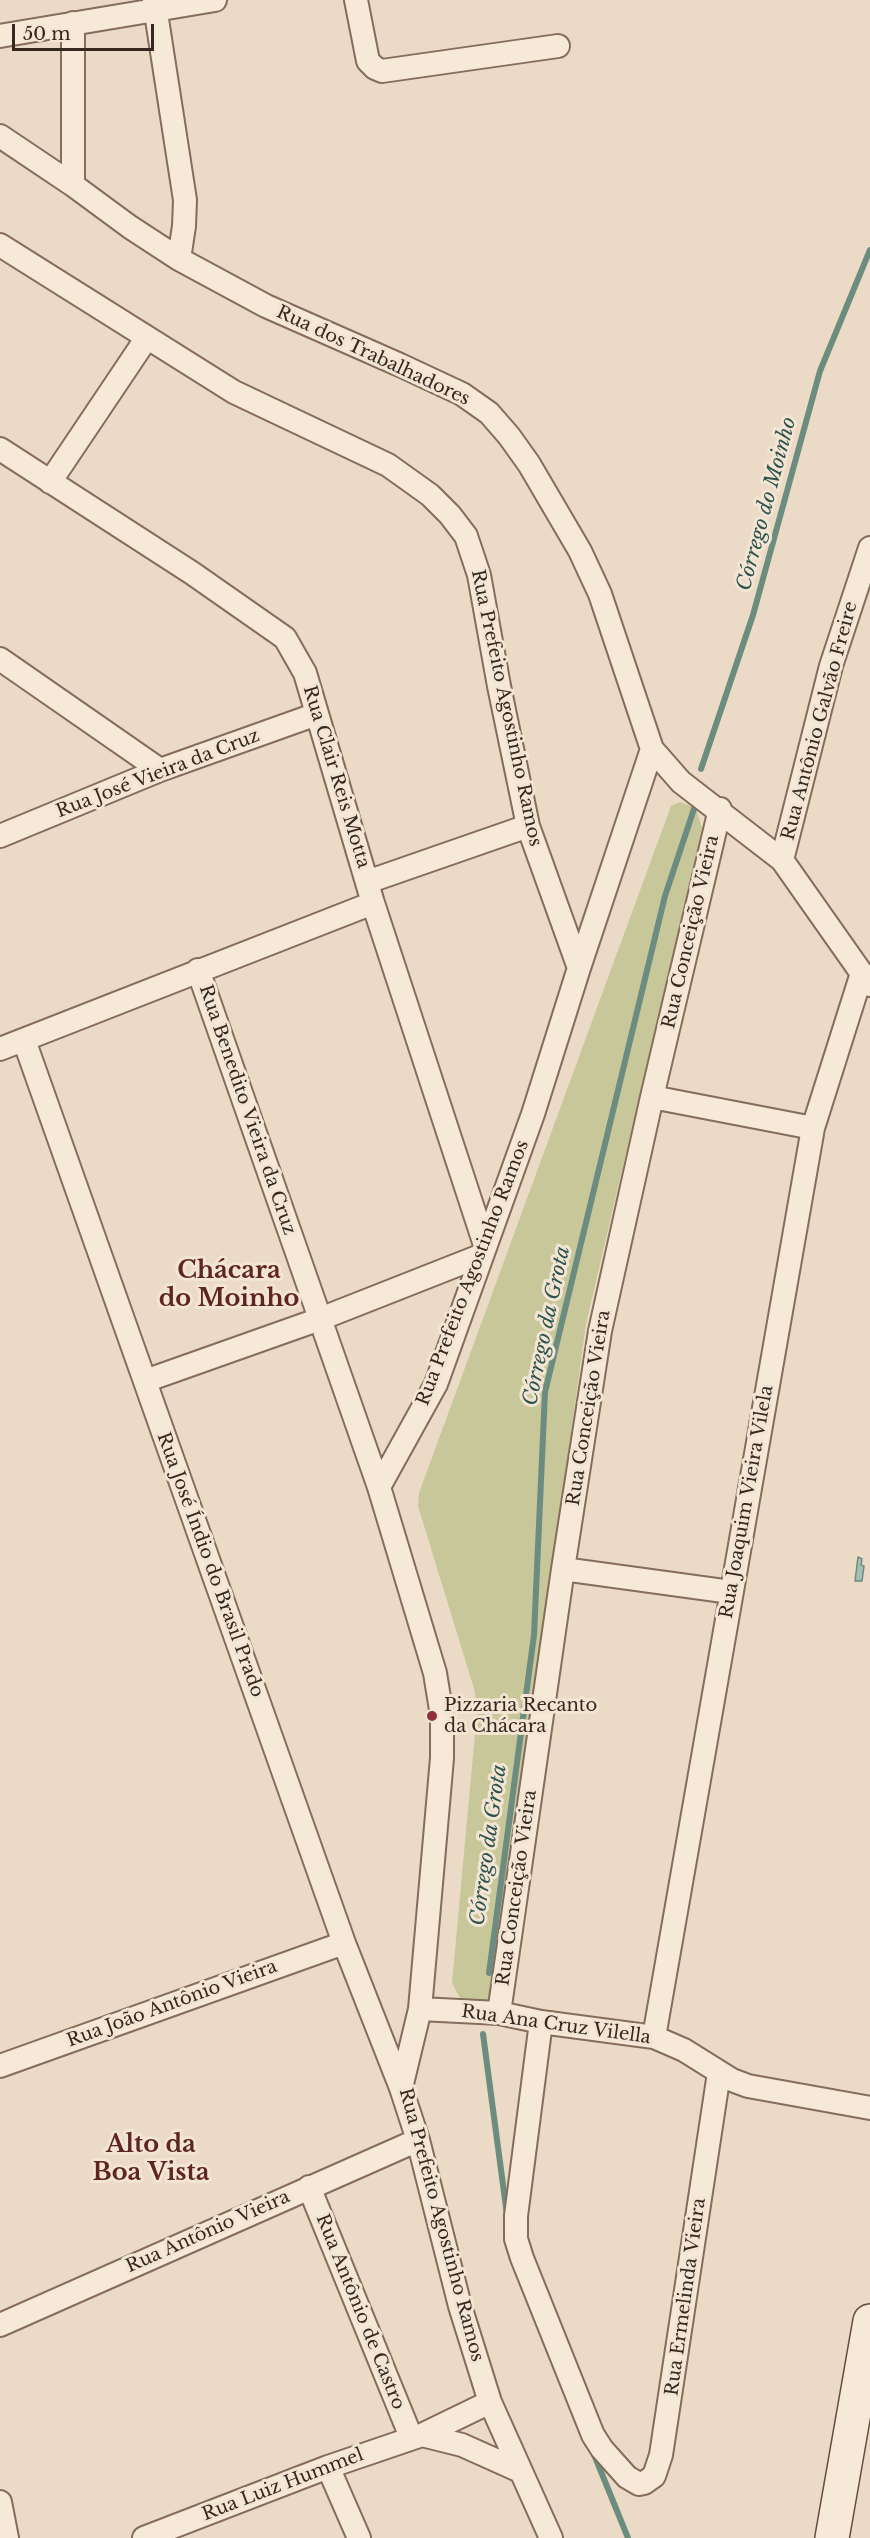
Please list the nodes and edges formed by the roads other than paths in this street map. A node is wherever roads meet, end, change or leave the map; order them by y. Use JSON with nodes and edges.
{"nodes":[{"id":1,"x":215,"y":0,"type":"edge"},
{"id":2,"x":356,"y":0,"type":"edge"},
{"id":3,"x":155,"y":5,"type":"edge"},
{"id":4,"x":73,"y":23,"type":"junction"},
{"id":5,"x":0,"y":36,"type":"edge"},
{"id":6,"x":558,"y":46,"type":"dead end"},
{"id":7,"x":0,"y":136,"type":"edge"},
{"id":8,"x":73,"y":185,"type":"junction"},
{"id":9,"x":0,"y":245,"type":"edge"},
{"id":10,"x":179,"y":259,"type":"junction"},
{"id":11,"x":146,"y":339,"type":"junction"},
{"id":12,"x":0,"y":449,"type":"edge"},
{"id":13,"x":50,"y":482,"type":"junction"},
{"id":14,"x":870,"y":548,"type":"edge"},
{"id":15,"x":0,"y":659,"type":"edge"},
{"id":16,"x":317,"y":714,"type":"junction"},
{"id":17,"x":652,"y":749,"type":"junction"},
{"id":18,"x":160,"y":771,"type":"junction"},
{"id":19,"x":720,"y":809,"type":"junction"},
{"id":20,"x":528,"y":826,"type":"junction"},
{"id":21,"x":0,"y":836,"type":"edge"},
{"id":22,"x":782,"y":860,"type":"junction"},
{"id":23,"x":370,"y":893,"type":"junction"},
{"id":24,"x":579,"y":968,"type":"junction"},
{"id":25,"x":198,"y":970,"type":"junction"},
{"id":26,"x":866,"y":979,"type":"edge"},
{"id":27,"x":24,"y":1040,"type":"junction"},
{"id":28,"x":0,"y":1049,"type":"edge"},
{"id":29,"x":652,"y":1097,"type":"junction"},
{"id":30,"x":813,"y":1128,"type":"junction"},
{"id":31,"x":483,"y":1251,"type":"junction"},
{"id":32,"x":320,"y":1319,"type":"junction"},
{"id":33,"x":145,"y":1382,"type":"junction"},
{"id":34,"x":379,"y":1487,"type":"junction"},
{"id":35,"x":563,"y":1569,"type":"junction"},
{"id":36,"x":731,"y":1592,"type":"junction"},
{"id":37,"x":344,"y":1943,"type":"junction"},
{"id":38,"x":420,"y":2009,"type":"junction"},
{"id":39,"x":499,"y":2013,"type":"junction"},
{"id":40,"x":541,"y":2022,"type":"junction"},
{"id":41,"x":654,"y":2037,"type":"junction"},
{"id":42,"x":0,"y":2066,"type":"edge"},
{"id":43,"x":719,"y":2073,"type":"junction"},
{"id":44,"x":401,"y":2088,"type":"junction"},
{"id":45,"x":870,"y":2108,"type":"edge"},
{"id":46,"x":418,"y":2140,"type":"junction"},
{"id":47,"x":309,"y":2187,"type":"junction"},
{"id":48,"x":870,"y":2321,"type":"edge"},
{"id":49,"x":0,"y":2325,"type":"edge"},
{"id":50,"x":490,"y":2402,"type":"junction"},
{"id":51,"x":417,"y":2436,"type":"junction"},
{"id":52,"x":870,"y":2442,"type":"edge"},
{"id":53,"x":328,"y":2467,"type":"junction"},
{"id":54,"x":520,"y":2471,"type":"junction"},
{"id":55,"x":0,"y":2502,"type":"edge"},
{"id":56,"x":842,"y":2534,"type":"edge"},
{"id":57,"x":7,"y":2538,"type":"edge"},
{"id":58,"x":144,"y":2538,"type":"edge"},
{"id":59,"x":359,"y":2538,"type":"edge"},
{"id":60,"x":551,"y":2538,"type":"edge"}],
"edges":[{"from":1,"to":3,"type":"street"},
{"from":2,"to":6,"type":"street"},
{"from":3,"to":4,"type":"street"},
{"from":3,"to":10,"type":"street"},
{"from":4,"to":5,"type":"street"},
{"from":4,"to":8,"type":"street"},
{"from":7,"to":8,"type":"street","name":"Rua dos Trabalhadores"},
{"from":8,"to":10,"type":"street","name":"Rua dos Trabalhadores"},
{"from":9,"to":11,"type":"street","name":"Rua Prefeito Agostinho Ramos"},
{"from":10,"to":17,"type":"street","name":"Rua dos Trabalhadores"},
{"from":11,"to":13,"type":"street"},
{"from":11,"to":20,"type":"street","name":"Rua Prefeito Agostinho Ramos"},
{"from":12,"to":13,"type":"street","name":"Rua Clair Reis Motta"},
{"from":13,"to":16,"type":"street","name":"Rua Clair Reis Motta"},
{"from":14,"to":22,"type":"street","name":"Rua Antônio Galvão Freire"},
{"from":15,"to":18,"type":"street"},
{"from":16,"to":18,"type":"street","name":"Rua José Vieira da Cruz"},
{"from":16,"to":23,"type":"street","name":"Rua Clair Reis Motta"},
{"from":17,"to":19,"type":"street","name":"Rua dos Trabalhadores"},
{"from":17,"to":24,"type":"street"},
{"from":18,"to":21,"type":"street","name":"Rua José Vieira da Cruz"},
{"from":19,"to":22,"type":"street","name":"Rua dos Trabalhadores"},
{"from":19,"to":29,"type":"street","name":"Rua Conceição Vieira"},
{"from":20,"to":23,"type":"street"},
{"from":20,"to":24,"type":"street","name":"Rua Prefeito Agostinho Ramos"},
{"from":22,"to":26,"type":"street","name":"Rua dos Trabalhadores"},
{"from":23,"to":25,"type":"street"},
{"from":23,"to":31,"type":"street","name":"Rua Clair Reis Motta"},
{"from":24,"to":31,"type":"street","name":"Rua Prefeito Agostinho Ramos"},
{"from":25,"to":27,"type":"street"},
{"from":25,"to":32,"type":"street","name":"Rua Benedito Vieira da Cruz"},
{"from":26,"to":30,"type":"street","name":"Rua Joaquim Vieira Vilela"},
{"from":27,"to":28,"type":"street"},
{"from":27,"to":33,"type":"street","name":"Rua José Índio do Brasil Prado"},
{"from":29,"to":30,"type":"street"},
{"from":29,"to":35,"type":"street","name":"Rua Conceição Vieira"},
{"from":30,"to":36,"type":"street","name":"Rua Joaquim Vieira Vilela"},
{"from":31,"to":32,"type":"street"},
{"from":31,"to":34,"type":"street","name":"Rua Prefeito Agostinho Ramos"},
{"from":32,"to":33,"type":"street"},
{"from":32,"to":34,"type":"street","name":"Rua Benedito Vieira da Cruz"},
{"from":33,"to":37,"type":"street","name":"Rua José Índio do Brasil Prado"},
{"from":34,"to":38,"type":"street","name":"Rua Prefeito Agostinho Ramos"},
{"from":35,"to":36,"type":"street"},
{"from":35,"to":39,"type":"street","name":"Rua Conceição Vieira"},
{"from":36,"to":41,"type":"street","name":"Rua Joaquim Vieira Vilela"},
{"from":37,"to":42,"type":"street","name":"Rua João Antônio Vieira"},
{"from":37,"to":44,"type":"street","name":"Rua José Índio do Brasil Prado"},
{"from":38,"to":39,"type":"street","name":"Rua Ana Cruz Vilella"},
{"from":38,"to":44,"type":"street","name":"Rua Prefeito Agostinho Ramos"},
{"from":39,"to":40,"type":"street","name":"Rua Ana Cruz Vilella"},
{"from":40,"to":41,"type":"street","name":"Rua Ana Cruz Vilella"},
{"from":40,"to":43,"type":"street","name":"Rua Ermelinda Vieira"},
{"from":41,"to":43,"type":"street","name":"Rua Ana Cruz Vilella"},
{"from":43,"to":45,"type":"street","name":"Rua Ana Cruz Vilella"},
{"from":44,"to":46,"type":"street","name":"Rua Prefeito Agostinho Ramos"},
{"from":46,"to":47,"type":"street","name":"Rua Antônio Vieira"},
{"from":46,"to":50,"type":"street","name":"Rua Prefeito Agostinho Ramos"},
{"from":47,"to":49,"type":"street","name":"Rua Antônio Vieira"},
{"from":47,"to":51,"type":"street","name":"Rua Antônio de Castro"},
{"from":48,"to":56,"type":"main road"},
{"from":50,"to":51,"type":"street","name":"Rua Luiz Hummel"},
{"from":50,"to":54,"type":"street","name":"Rua Prefeito Agostinho Ramos"},
{"from":51,"to":53,"type":"street","name":"Rua Luiz Hummel"},
{"from":51,"to":54,"type":"street"},
{"from":52,"to":56,"type":"main road"},
{"from":53,"to":58,"type":"street","name":"Rua Luiz Hummel"},
{"from":53,"to":59,"type":"street"},
{"from":54,"to":60,"type":"street","name":"Rua Prefeito Agostinho Ramos"},
{"from":55,"to":57,"type":"street"}]}
